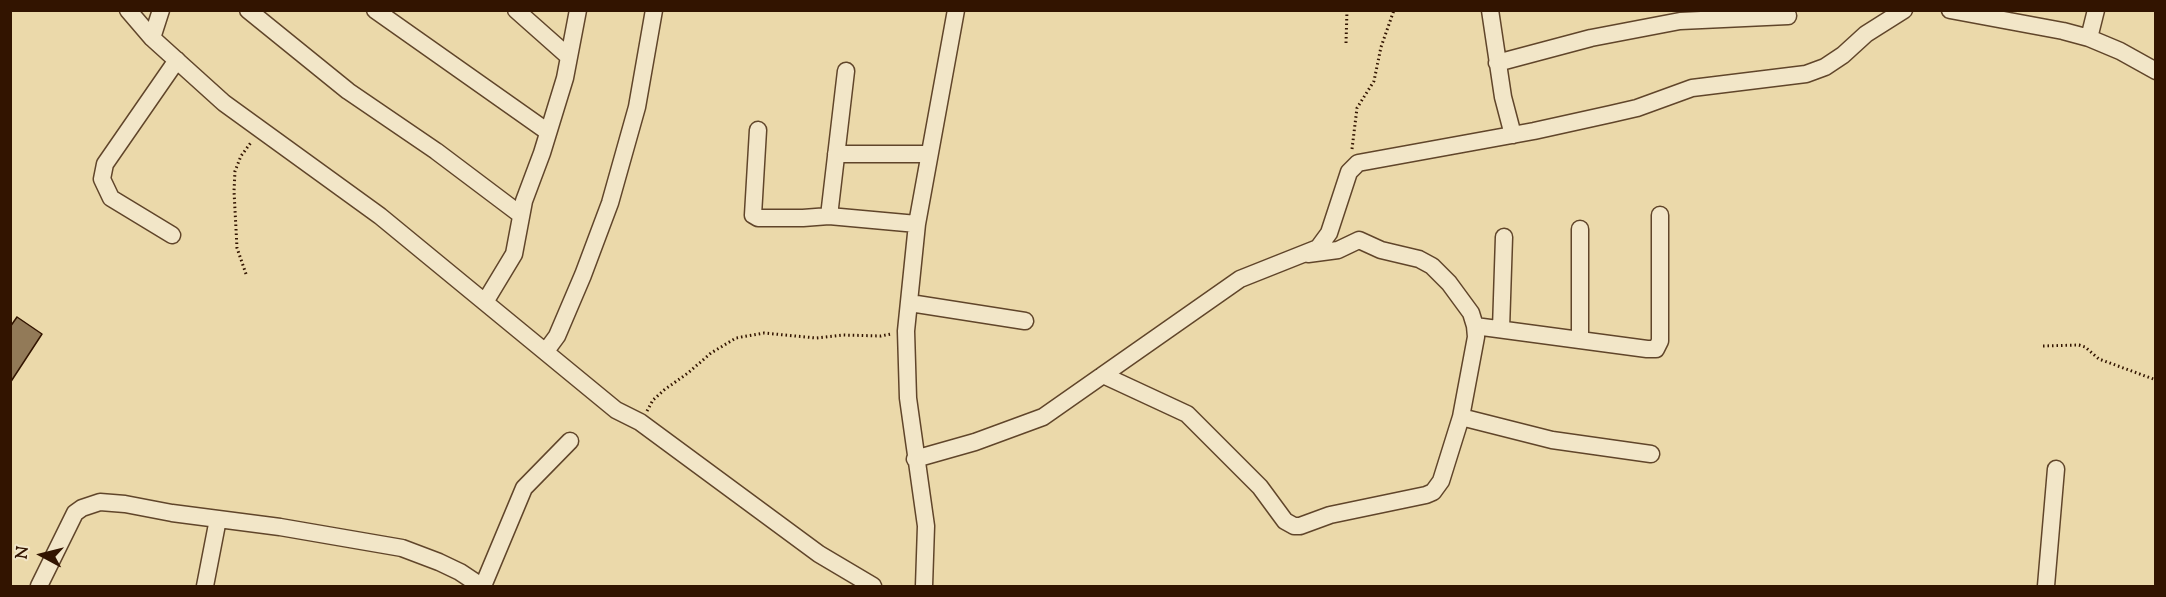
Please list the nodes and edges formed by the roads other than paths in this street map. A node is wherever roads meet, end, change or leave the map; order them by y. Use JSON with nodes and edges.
{"nodes":[{"id":1,"x":128,"y":10,"type":"edge"},
{"id":2,"x":162,"y":10,"type":"edge"},
{"id":3,"x":248,"y":10,"type":"edge"},
{"id":4,"x":375,"y":10,"type":"edge"},
{"id":5,"x":516,"y":10,"type":"edge"},
{"id":6,"x":578,"y":10,"type":"edge"},
{"id":7,"x":654,"y":10,"type":"edge"},
{"id":8,"x":956,"y":10,"type":"edge"},
{"id":9,"x":1490,"y":10,"type":"edge"},
{"id":10,"x":1904,"y":10,"type":"edge"},
{"id":11,"x":1950,"y":10,"type":"edge"},
{"id":12,"x":2096,"y":10,"type":"edge"},
{"id":13,"x":1788,"y":16,"type":"dead end"},
{"id":14,"x":152,"y":38,"type":"junction"},
{"id":15,"x":2089,"y":38,"type":"junction"},
{"id":16,"x":569,"y":57,"type":"junction"},
{"id":17,"x":177,"y":60,"type":"junction"},
{"id":18,"x":1497,"y":63,"type":"junction"},
{"id":19,"x":846,"y":71,"type":"dead end"},
{"id":20,"x":2156,"y":71,"type":"edge"},
{"id":21,"x":758,"y":130,"type":"dead end"},
{"id":22,"x":548,"y":132,"type":"junction"},
{"id":23,"x":1513,"y":135,"type":"junction"},
{"id":24,"x":836,"y":154,"type":"junction"},
{"id":25,"x":929,"y":154,"type":"junction"},
{"id":26,"x":521,"y":215,"type":"junction"},
{"id":27,"x":1660,"y":215,"type":"dead end"},
{"id":28,"x":829,"y":216,"type":"junction"},
{"id":29,"x":917,"y":224,"type":"junction"},
{"id":30,"x":1580,"y":229,"type":"dead end"},
{"id":31,"x":172,"y":235,"type":"dead end"},
{"id":32,"x":1504,"y":237,"type":"dead end"},
{"id":33,"x":1304,"y":255,"type":"junction"},
{"id":34,"x":485,"y":302,"type":"junction"},
{"id":35,"x":910,"y":303,"type":"junction"},
{"id":36,"x":1025,"y":321,"type":"dead end"},
{"id":37,"x":1475,"y":326,"type":"junction"},
{"id":38,"x":1502,"y":329,"type":"junction"},
{"id":39,"x":1580,"y":340,"type":"junction"},
{"id":40,"x":546,"y":351,"type":"junction"},
{"id":41,"x":1103,"y":375,"type":"junction"},
{"id":42,"x":1461,"y":417,"type":"junction"},
{"id":43,"x":570,"y":441,"type":"dead end"},
{"id":44,"x":1651,"y":454,"type":"dead end"},
{"id":45,"x":915,"y":459,"type":"junction"},
{"id":46,"x":2056,"y":469,"type":"dead end"},
{"id":47,"x":218,"y":519,"type":"junction"},
{"id":48,"x":39,"y":586,"type":"edge"},
{"id":49,"x":205,"y":586,"type":"edge"},
{"id":50,"x":482,"y":586,"type":"edge"},
{"id":51,"x":873,"y":586,"type":"edge"},
{"id":52,"x":924,"y":586,"type":"edge"},
{"id":53,"x":2046,"y":586,"type":"edge"}],
"edges":[{"from":1,"to":14,"type":"street"},
{"from":2,"to":14,"type":"street"},
{"from":3,"to":26,"type":"street"},
{"from":4,"to":22,"type":"street"},
{"from":5,"to":16,"type":"street"},
{"from":6,"to":16,"type":"street"},
{"from":7,"to":40,"type":"street"},
{"from":8,"to":25,"type":"street"},
{"from":9,"to":18,"type":"street"},
{"from":10,"to":23,"type":"street"},
{"from":11,"to":15,"type":"street"},
{"from":12,"to":15,"type":"street"},
{"from":13,"to":18,"type":"street"},
{"from":14,"to":17,"type":"street"},
{"from":15,"to":20,"type":"street"},
{"from":16,"to":22,"type":"street"},
{"from":17,"to":31,"type":"street"},
{"from":17,"to":34,"type":"street"},
{"from":18,"to":23,"type":"street"},
{"from":19,"to":24,"type":"street"},
{"from":21,"to":28,"type":"street"},
{"from":22,"to":26,"type":"street"},
{"from":23,"to":33,"type":"street"},
{"from":24,"to":25,"type":"street"},
{"from":24,"to":28,"type":"street"},
{"from":25,"to":29,"type":"street"},
{"from":26,"to":34,"type":"street"},
{"from":27,"to":39,"type":"street"},
{"from":28,"to":29,"type":"street"},
{"from":29,"to":35,"type":"street"},
{"from":30,"to":39,"type":"street"},
{"from":32,"to":38,"type":"street"},
{"from":33,"to":37,"type":"street"},
{"from":33,"to":41,"type":"street"},
{"from":34,"to":40,"type":"street"},
{"from":35,"to":36,"type":"street"},
{"from":35,"to":45,"type":"street"},
{"from":37,"to":38,"type":"street"},
{"from":37,"to":42,"type":"street"},
{"from":38,"to":39,"type":"street"},
{"from":40,"to":51,"type":"street"},
{"from":41,"to":42,"type":"street"},
{"from":41,"to":45,"type":"street"},
{"from":42,"to":44,"type":"street"},
{"from":43,"to":50,"type":"street"},
{"from":45,"to":52,"type":"street"},
{"from":46,"to":53,"type":"street"},
{"from":47,"to":48,"type":"street"},
{"from":47,"to":49,"type":"street"},
{"from":47,"to":50,"type":"street"}]}
